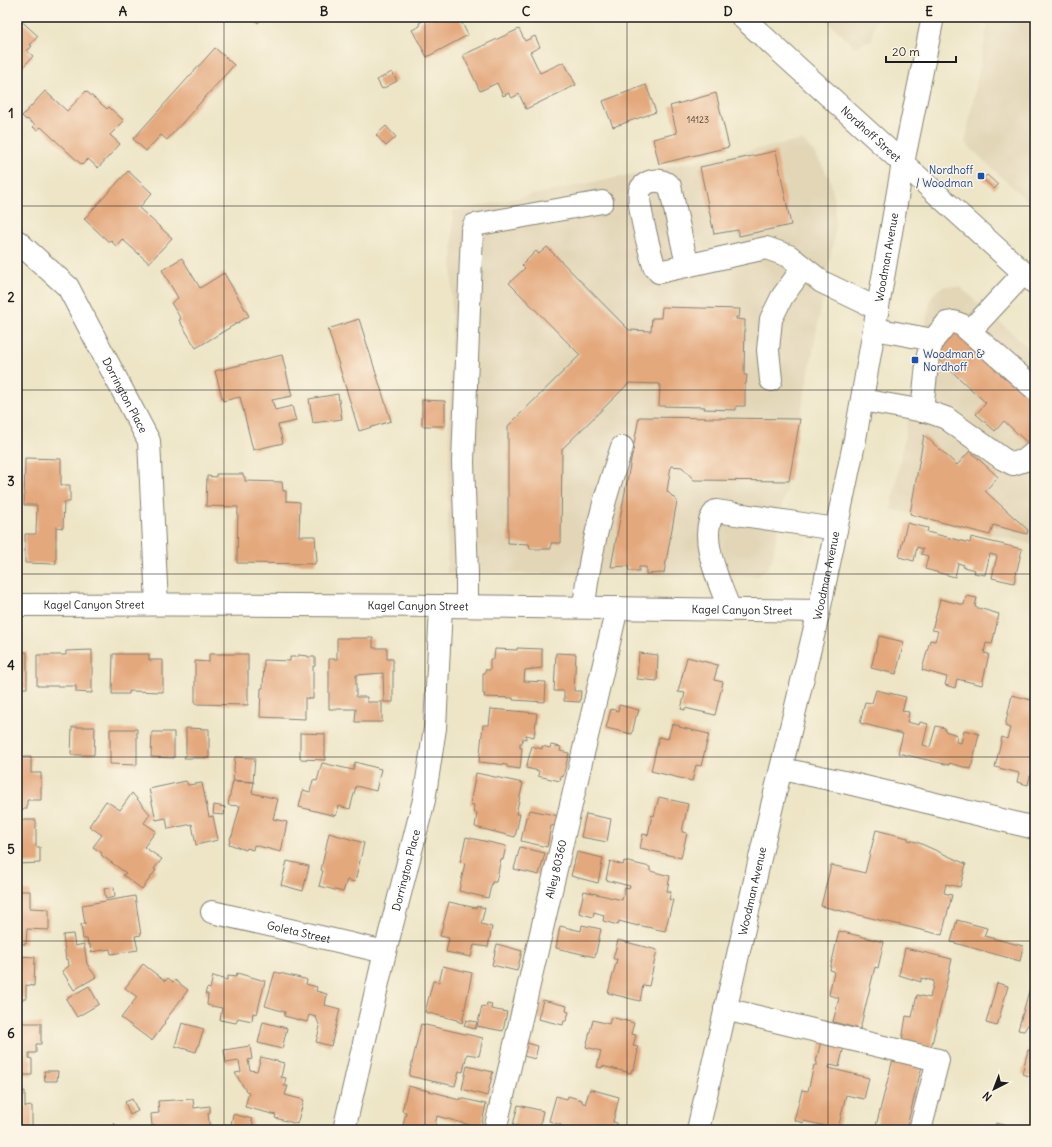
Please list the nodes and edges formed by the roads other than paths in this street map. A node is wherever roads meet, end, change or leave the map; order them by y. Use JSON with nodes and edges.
{"nodes":[{"id":1,"x":742,"y":17,"type":"edge"},
{"id":2,"x":932,"y":17,"type":"edge"},
{"id":3,"x":903,"y":163,"type":"junction"},
{"id":4,"x":602,"y":202,"type":"dead end"},
{"id":5,"x":17,"y":241,"type":"edge"},
{"id":6,"x":689,"y":265,"type":"dead end"},
{"id":7,"x":803,"y":268,"type":"junction"},
{"id":8,"x":1029,"y":278,"type":"edge"},
{"id":9,"x":876,"y":319,"type":"junction"},
{"id":10,"x":970,"y":331,"type":"junction"},
{"id":11,"x":933,"y":340,"type":"junction"},
{"id":12,"x":771,"y":380,"type":"dead end"},
{"id":13,"x":1035,"y":390,"type":"edge"},
{"id":14,"x":862,"y":400,"type":"junction"},
{"id":15,"x":922,"y":411,"type":"junction"},
{"id":16,"x":622,"y":447,"type":"dead end"},
{"id":17,"x":1035,"y":452,"type":"edge"},
{"id":18,"x":836,"y":530,"type":"junction"},
{"id":19,"x":157,"y":604,"type":"junction"},
{"id":20,"x":17,"y":605,"type":"edge"},
{"id":21,"x":441,"y":606,"type":"junction"},
{"id":22,"x":467,"y":606,"type":"junction"},
{"id":23,"x":584,"y":607,"type":"junction"},
{"id":24,"x":617,"y":608,"type":"junction"},
{"id":25,"x":730,"y":610,"type":"junction"},
{"id":26,"x":819,"y":611,"type":"junction"},
{"id":27,"x":782,"y":769,"type":"junction"},
{"id":28,"x":1035,"y":828,"type":"edge"},
{"id":29,"x":212,"y":912,"type":"dead end"},
{"id":30,"x":385,"y":952,"type":"junction"},
{"id":31,"x":725,"y":1009,"type":"junction"},
{"id":32,"x":344,"y":1130,"type":"edge"},
{"id":33,"x":495,"y":1130,"type":"edge"},
{"id":34,"x":698,"y":1130,"type":"edge"},
{"id":35,"x":920,"y":1130,"type":"edge"}],
"edges":[{"from":1,"to":3,"type":"street","name":"Nordhoff Street"},
{"from":2,"to":3,"type":"street","name":"Woodman Avenue"},
{"from":3,"to":8,"type":"street","name":"Nordhoff Street"},
{"from":3,"to":9,"type":"street","name":"Woodman Avenue"},
{"from":4,"to":22,"type":"street"},
{"from":5,"to":19,"type":"street","name":"Dorrington Place"},
{"from":6,"to":7,"type":"street"},
{"from":7,"to":9,"type":"street"},
{"from":7,"to":12,"type":"street"},
{"from":8,"to":10,"type":"street"},
{"from":9,"to":11,"type":"street"},
{"from":9,"to":14,"type":"street","name":"Woodman Avenue"},
{"from":10,"to":11,"type":"street"},
{"from":10,"to":13,"type":"street"},
{"from":11,"to":15,"type":"street"},
{"from":14,"to":15,"type":"street"},
{"from":14,"to":18,"type":"street","name":"Woodman Avenue"},
{"from":15,"to":17,"type":"street"},
{"from":16,"to":23,"type":"street"},
{"from":18,"to":25,"type":"street"},
{"from":18,"to":26,"type":"street","name":"Woodman Avenue"},
{"from":19,"to":20,"type":"street","name":"Kagel Canyon Street"},
{"from":19,"to":21,"type":"street","name":"Kagel Canyon Street"},
{"from":21,"to":22,"type":"street","name":"Kagel Canyon Street"},
{"from":21,"to":30,"type":"street","name":"Dorrington Place"},
{"from":22,"to":23,"type":"street","name":"Kagel Canyon Street"},
{"from":23,"to":24,"type":"street","name":"Kagel Canyon Street"},
{"from":24,"to":25,"type":"street","name":"Kagel Canyon Street"},
{"from":24,"to":33,"type":"street","name":"Alley 80360"},
{"from":25,"to":26,"type":"street","name":"Kagel Canyon Street"},
{"from":26,"to":27,"type":"street","name":"Woodman Avenue"},
{"from":27,"to":28,"type":"street"},
{"from":27,"to":31,"type":"street","name":"Woodman Avenue"},
{"from":29,"to":30,"type":"street","name":"Goleta Street"},
{"from":30,"to":32,"type":"street","name":"Dorrington Place"},
{"from":31,"to":34,"type":"street","name":"Woodman Avenue"},
{"from":31,"to":35,"type":"street"}]}
